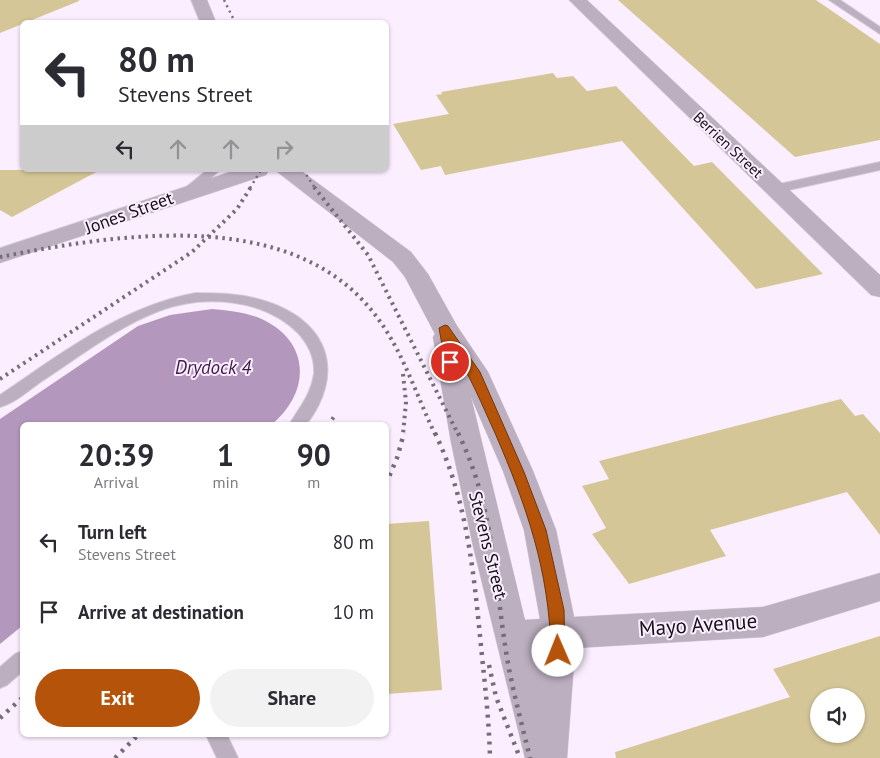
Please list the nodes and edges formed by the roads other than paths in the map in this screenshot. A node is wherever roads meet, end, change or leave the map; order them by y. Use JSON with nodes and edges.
{"nodes":[{"id":1,"x":199,"y":0,"type":"edge"},
{"id":2,"x":577,"y":0,"type":"edge"},
{"id":3,"x":834,"y":0,"type":"edge"},
{"id":4,"x":207,"y":20,"type":"edge"},
{"id":5,"x":880,"y":31,"type":"edge"},
{"id":6,"x":880,"y":166,"type":"edge"},
{"id":7,"x":212,"y":172,"type":"edge"},
{"id":8,"x":252,"y":172,"type":"edge"},
{"id":9,"x":289,"y":172,"type":"edge"},
{"id":10,"x":775,"y":189,"type":"junction"},
{"id":11,"x":188,"y":192,"type":"junction"},
{"id":12,"x":0,"y":256,"type":"edge"},
{"id":13,"x":880,"y":289,"type":"edge"},
{"id":14,"x":445,"y":328,"type":"junction"},
{"id":15,"x":0,"y":402,"type":"edge"},
{"id":16,"x":299,"y":422,"type":"edge"},
{"id":17,"x":880,"y":587,"type":"edge"},
{"id":18,"x":558,"y":634,"type":"junction"},
{"id":19,"x":511,"y":636,"type":"junction"},
{"id":20,"x":20,"y":662,"type":"edge"},
{"id":21,"x":0,"y":679,"type":"edge"},
{"id":22,"x":217,"y":737,"type":"edge"},
{"id":23,"x":228,"y":758,"type":"edge"},
{"id":24,"x":543,"y":758,"type":"edge"},
{"id":25,"x":548,"y":758,"type":"edge"}],
"edges":[{"from":1,"to":4,"type":"street"},
{"from":2,"to":10,"type":"street","name":"Berrien Street"},
{"from":3,"to":5,"type":"lane"},
{"from":6,"to":10,"type":"lane"},
{"from":7,"to":11,"type":"lane"},
{"from":8,"to":11,"type":"street","name":"Jones Street"},
{"from":9,"to":14,"type":"street","name":"Stevens Street"},
{"from":10,"to":13,"type":"street","name":"Berrien Street"},
{"from":11,"to":12,"type":"street","name":"Jones Street"},
{"from":14,"to":18,"type":"street","name":"Stevens Street"},
{"from":14,"to":19,"type":"street","name":"Stevens Street"},
{"from":15,"to":16,"type":"lane"},
{"from":17,"to":18,"type":"street","name":"Mayo Avenue"},
{"from":18,"to":19,"type":"street","name":"Mayo Avenue"},
{"from":18,"to":25,"type":"street","name":"Stevens Street"},
{"from":19,"to":24,"type":"street","name":"Stevens Street"},
{"from":20,"to":21,"type":"lane"},
{"from":22,"to":23,"type":"lane"}]}
